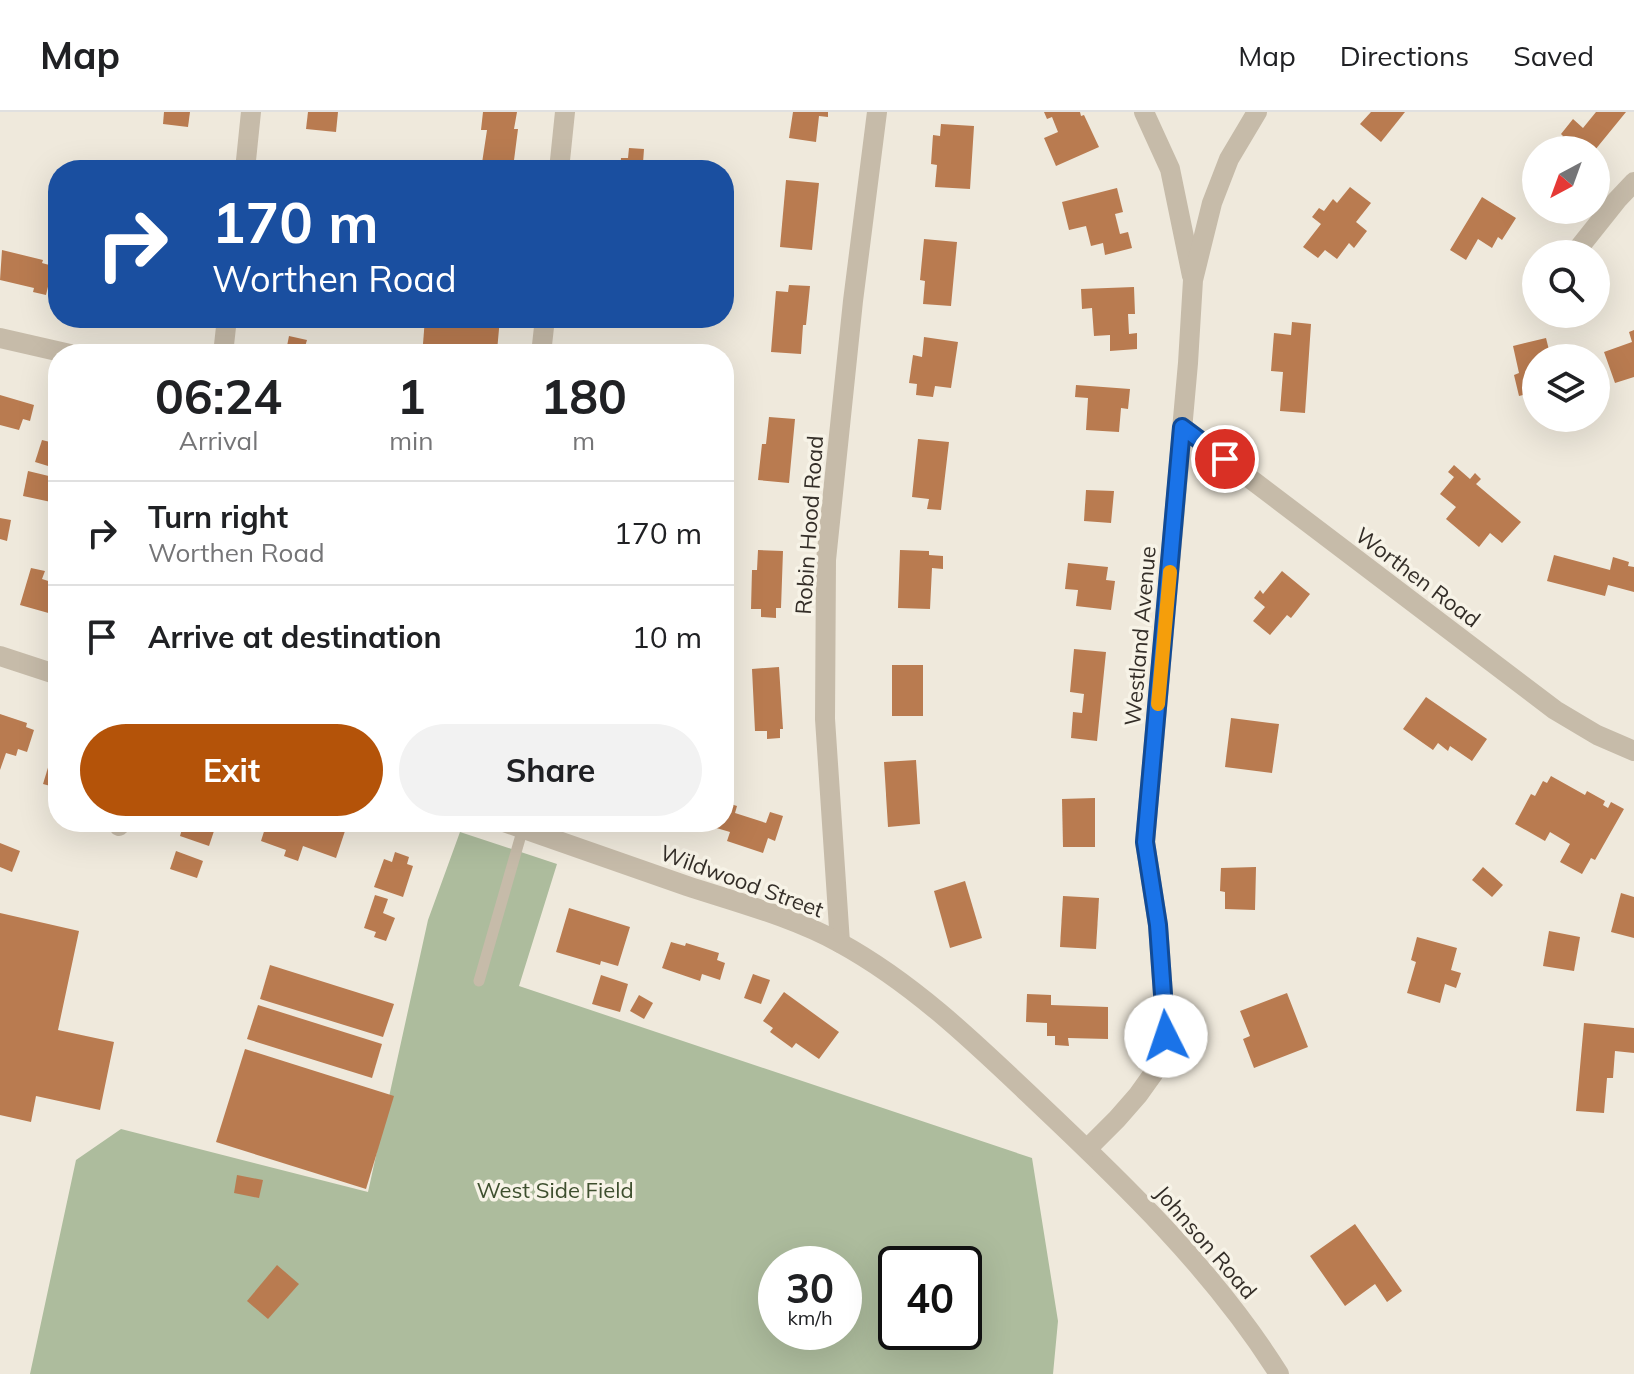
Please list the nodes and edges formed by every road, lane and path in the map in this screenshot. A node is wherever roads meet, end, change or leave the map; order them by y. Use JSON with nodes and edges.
{"nodes":[{"id":1,"x":251,"y":112,"type":"edge"},
{"id":2,"x":565,"y":112,"type":"edge"},
{"id":3,"x":877,"y":112,"type":"edge"},
{"id":4,"x":1144,"y":112,"type":"edge"},
{"id":5,"x":1257,"y":112,"type":"edge"},
{"id":6,"x":246,"y":160,"type":"edge"},
{"id":7,"x":560,"y":160,"type":"edge"},
{"id":8,"x":1634,"y":182,"type":"edge"},
{"id":9,"x":1585,"y":240,"type":"edge"},
{"id":10,"x":1193,"y":280,"type":"junction"},
{"id":11,"x":0,"y":338,"type":"edge"},
{"id":12,"x":48,"y":349,"type":"edge"},
{"id":13,"x":1182,"y":427,"type":"junction"},
{"id":14,"x":0,"y":656,"type":"edge"},
{"id":15,"x":48,"y":672,"type":"edge"},
{"id":16,"x":1634,"y":751,"type":"edge"},
{"id":17,"x":511,"y":832,"type":"edge"},
{"id":18,"x":533,"y":832,"type":"edge"},
{"id":19,"x":840,"y":943,"type":"junction"},
{"id":20,"x":479,"y":981,"type":"dead end"},
{"id":21,"x":1087,"y":1149,"type":"junction"},
{"id":22,"x":1279,"y":1374,"type":"edge"}],
"edges":[{"from":1,"to":6,"type":"street"},
{"from":2,"to":7,"type":"street"},
{"from":3,"to":19,"type":"street","name":"Robin Hood Road"},
{"from":4,"to":10,"type":"street"},
{"from":5,"to":10,"type":"street","name":"Westland Avenue"},
{"from":8,"to":9,"type":"street"},
{"from":10,"to":13,"type":"street","name":"Westland Avenue"},
{"from":11,"to":12,"type":"street"},
{"from":13,"to":16,"type":"street","name":"Worthen Road"},
{"from":13,"to":21,"type":"street","name":"Westland Avenue"},
{"from":14,"to":15,"type":"street"},
{"from":17,"to":20,"type":"lane"},
{"from":18,"to":19,"type":"street","name":"Wildwood Street"},
{"from":19,"to":21,"type":"street","name":"Wildwood Street"},
{"from":21,"to":22,"type":"street","name":"Johnson Road"}]}
